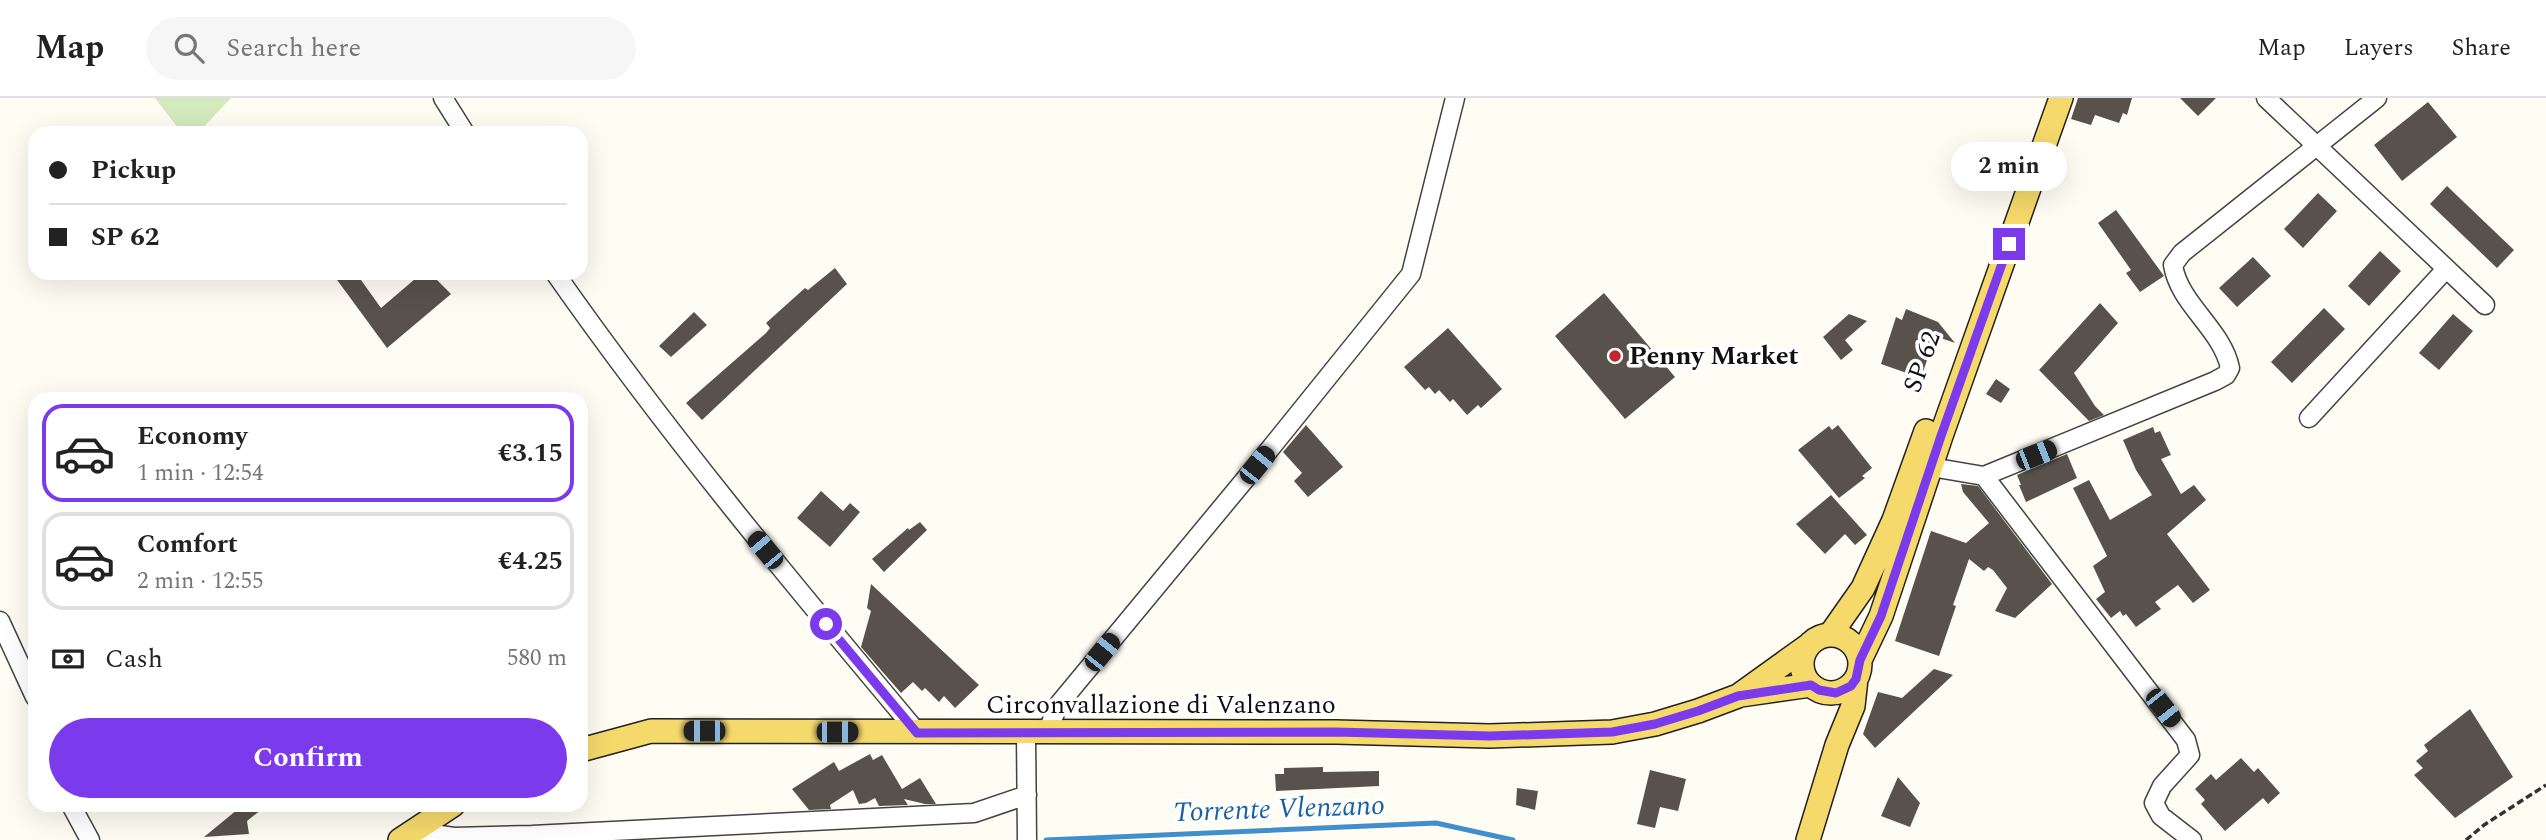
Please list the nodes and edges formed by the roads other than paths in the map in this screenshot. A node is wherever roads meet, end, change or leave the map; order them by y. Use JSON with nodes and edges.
{"nodes":[{"id":1,"x":443,"y":98,"type":"edge"},
{"id":2,"x":1455,"y":98,"type":"edge"},
{"id":3,"x":2044,"y":98,"type":"edge"},
{"id":4,"x":2061,"y":98,"type":"edge"},
{"id":5,"x":2266,"y":98,"type":"edge"},
{"id":6,"x":2376,"y":98,"type":"edge"},
{"id":7,"x":460,"y":126,"type":"edge"},
{"id":8,"x":2315,"y":146,"type":"junction"},
{"id":9,"x":2446,"y":269,"type":"junction"},
{"id":10,"x":560,"y":280,"type":"edge"},
{"id":11,"x":2485,"y":305,"type":"dead end"},
{"id":12,"x":2309,"y":418,"type":"dead end"},
{"id":13,"x":1931,"y":467,"type":"junction"},
{"id":14,"x":1984,"y":476,"type":"junction"},
{"id":15,"x":0,"y":621,"type":"edge"},
{"id":16,"x":1830,"y":635,"type":"junction"},
{"id":17,"x":1809,"y":645,"type":"junction"},
{"id":18,"x":1858,"y":670,"type":"junction"},
{"id":19,"x":28,"y":682,"type":"edge"},
{"id":20,"x":1820,"y":689,"type":"junction"},
{"id":21,"x":1738,"y":696,"type":"junction"},
{"id":22,"x":917,"y":733,"type":"junction"},
{"id":23,"x":1037,"y":733,"type":"junction"},
{"id":24,"x":1837,"y":746,"type":"junction"},
{"id":25,"x":588,"y":748,"type":"edge"},
{"id":26,"x":1027,"y":795,"type":"junction"},
{"id":27,"x":75,"y":812,"type":"edge"},
{"id":28,"x":442,"y":812,"type":"edge"},
{"id":29,"x":406,"y":836,"type":"edge"},
{"id":30,"x":90,"y":840,"type":"edge"},
{"id":31,"x":1027,"y":840,"type":"edge"},
{"id":32,"x":1808,"y":840,"type":"edge"},
{"id":33,"x":2192,"y":840,"type":"edge"}],
"edges":[{"from":1,"to":7,"type":"street"},
{"from":2,"to":23,"type":"street"},
{"from":3,"to":16,"type":"main road","name":"SP 62"},
{"from":4,"to":13,"type":"main road","name":"SP 62"},
{"from":5,"to":8,"type":"street"},
{"from":6,"to":8,"type":"street"},
{"from":8,"to":9,"type":"street"},
{"from":8,"to":14,"type":"street"},
{"from":9,"to":11,"type":"street"},
{"from":9,"to":12,"type":"street"},
{"from":10,"to":22,"type":"street"},
{"from":13,"to":14,"type":"street"},
{"from":13,"to":18,"type":"main road","name":"SP 62"},
{"from":14,"to":33,"type":"street"},
{"from":15,"to":19,"type":"street"},
{"from":16,"to":17,"type":"main road"},
{"from":16,"to":18,"type":"main road"},
{"from":17,"to":20,"type":"main road"},
{"from":17,"to":21,"type":"main road"},
{"from":18,"to":20,"type":"main road"},
{"from":18,"to":24,"type":"main road","name":"SP 62"},
{"from":20,"to":21,"type":"main road"},
{"from":20,"to":24,"type":"main road"},
{"from":21,"to":23,"type":"main road","name":"Circonvallazione di Valenzano"},
{"from":22,"to":23,"type":"main road","name":"Circonvallazione di Valenzano"},
{"from":22,"to":25,"type":"main road","name":"Circonvallazione di Valenzano"},
{"from":23,"to":26,"type":"street"},
{"from":24,"to":32,"type":"main road","name":"SP 62"},
{"from":26,"to":29,"type":"street"},
{"from":26,"to":31,"type":"street"},
{"from":27,"to":30,"type":"street"},
{"from":28,"to":29,"type":"main road"}]}
